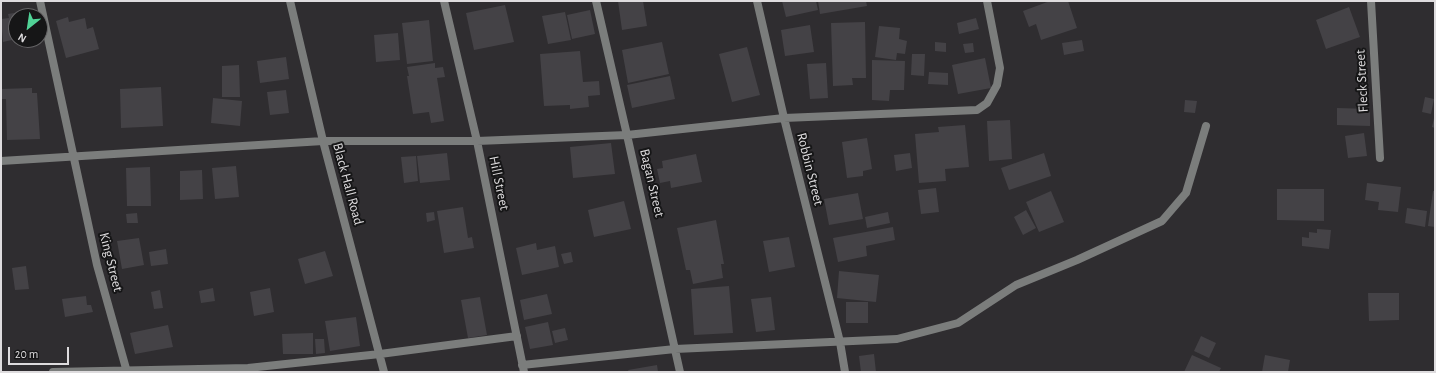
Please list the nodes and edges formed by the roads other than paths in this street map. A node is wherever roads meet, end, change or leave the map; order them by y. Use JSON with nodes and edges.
{"nodes":[{"id":1,"x":40,"y":1,"type":"edge"},
{"id":2,"x":290,"y":1,"type":"edge"},
{"id":3,"x":444,"y":1,"type":"edge"},
{"id":4,"x":596,"y":1,"type":"edge"},
{"id":5,"x":757,"y":1,"type":"edge"},
{"id":6,"x":987,"y":1,"type":"edge"},
{"id":7,"x":1371,"y":1,"type":"edge"},
{"id":8,"x":784,"y":118,"type":"junction"},
{"id":9,"x":1206,"y":126,"type":"dead end"},
{"id":10,"x":627,"y":135,"type":"junction"},
{"id":11,"x":323,"y":141,"type":"junction"},
{"id":12,"x":477,"y":141,"type":"junction"},
{"id":13,"x":75,"y":157,"type":"junction"},
{"id":14,"x":1380,"y":158,"type":"dead end"},
{"id":15,"x":1,"y":161,"type":"edge"},
{"id":16,"x":517,"y":336,"type":"junction"},
{"id":17,"x":840,"y":342,"type":"junction"},
{"id":18,"x":675,"y":349,"type":"junction"},
{"id":19,"x":380,"y":354,"type":"junction"},
{"id":20,"x":523,"y":369,"type":"edge"},
{"id":21,"x":126,"y":371,"type":"edge"},
{"id":22,"x":53,"y":372,"type":"edge"},
{"id":23,"x":384,"y":372,"type":"edge"},
{"id":24,"x":680,"y":372,"type":"edge"},
{"id":25,"x":845,"y":372,"type":"edge"}],
"edges":[{"from":1,"to":13,"type":"street","name":"King Street"},
{"from":2,"to":11,"type":"street","name":"Black Hall Road"},
{"from":3,"to":12,"type":"street","name":"Hill Street"},
{"from":4,"to":10,"type":"street","name":"Bagan Street"},
{"from":5,"to":8,"type":"street","name":"Robbin Street"},
{"from":6,"to":8,"type":"street"},
{"from":7,"to":14,"type":"street","name":"Fleck Street"},
{"from":8,"to":10,"type":"street"},
{"from":8,"to":17,"type":"street","name":"Robbin Street"},
{"from":9,"to":17,"type":"street"},
{"from":10,"to":12,"type":"street"},
{"from":10,"to":18,"type":"street","name":"Bagan Street"},
{"from":11,"to":12,"type":"street"},
{"from":11,"to":13,"type":"street"},
{"from":11,"to":19,"type":"street","name":"Black Hall Road"},
{"from":12,"to":16,"type":"street","name":"Hill Street"},
{"from":13,"to":15,"type":"street"},
{"from":13,"to":21,"type":"street","name":"King Street"},
{"from":16,"to":19,"type":"street"},
{"from":16,"to":20,"type":"street","name":"Hill Street"},
{"from":17,"to":18,"type":"street"},
{"from":17,"to":25,"type":"street","name":"Robbin Street"},
{"from":18,"to":20,"type":"street"},
{"from":18,"to":24,"type":"street","name":"Bagan Street"},
{"from":19,"to":21,"type":"street"},
{"from":19,"to":23,"type":"street","name":"Black Hall Road"},
{"from":21,"to":22,"type":"street"}]}
